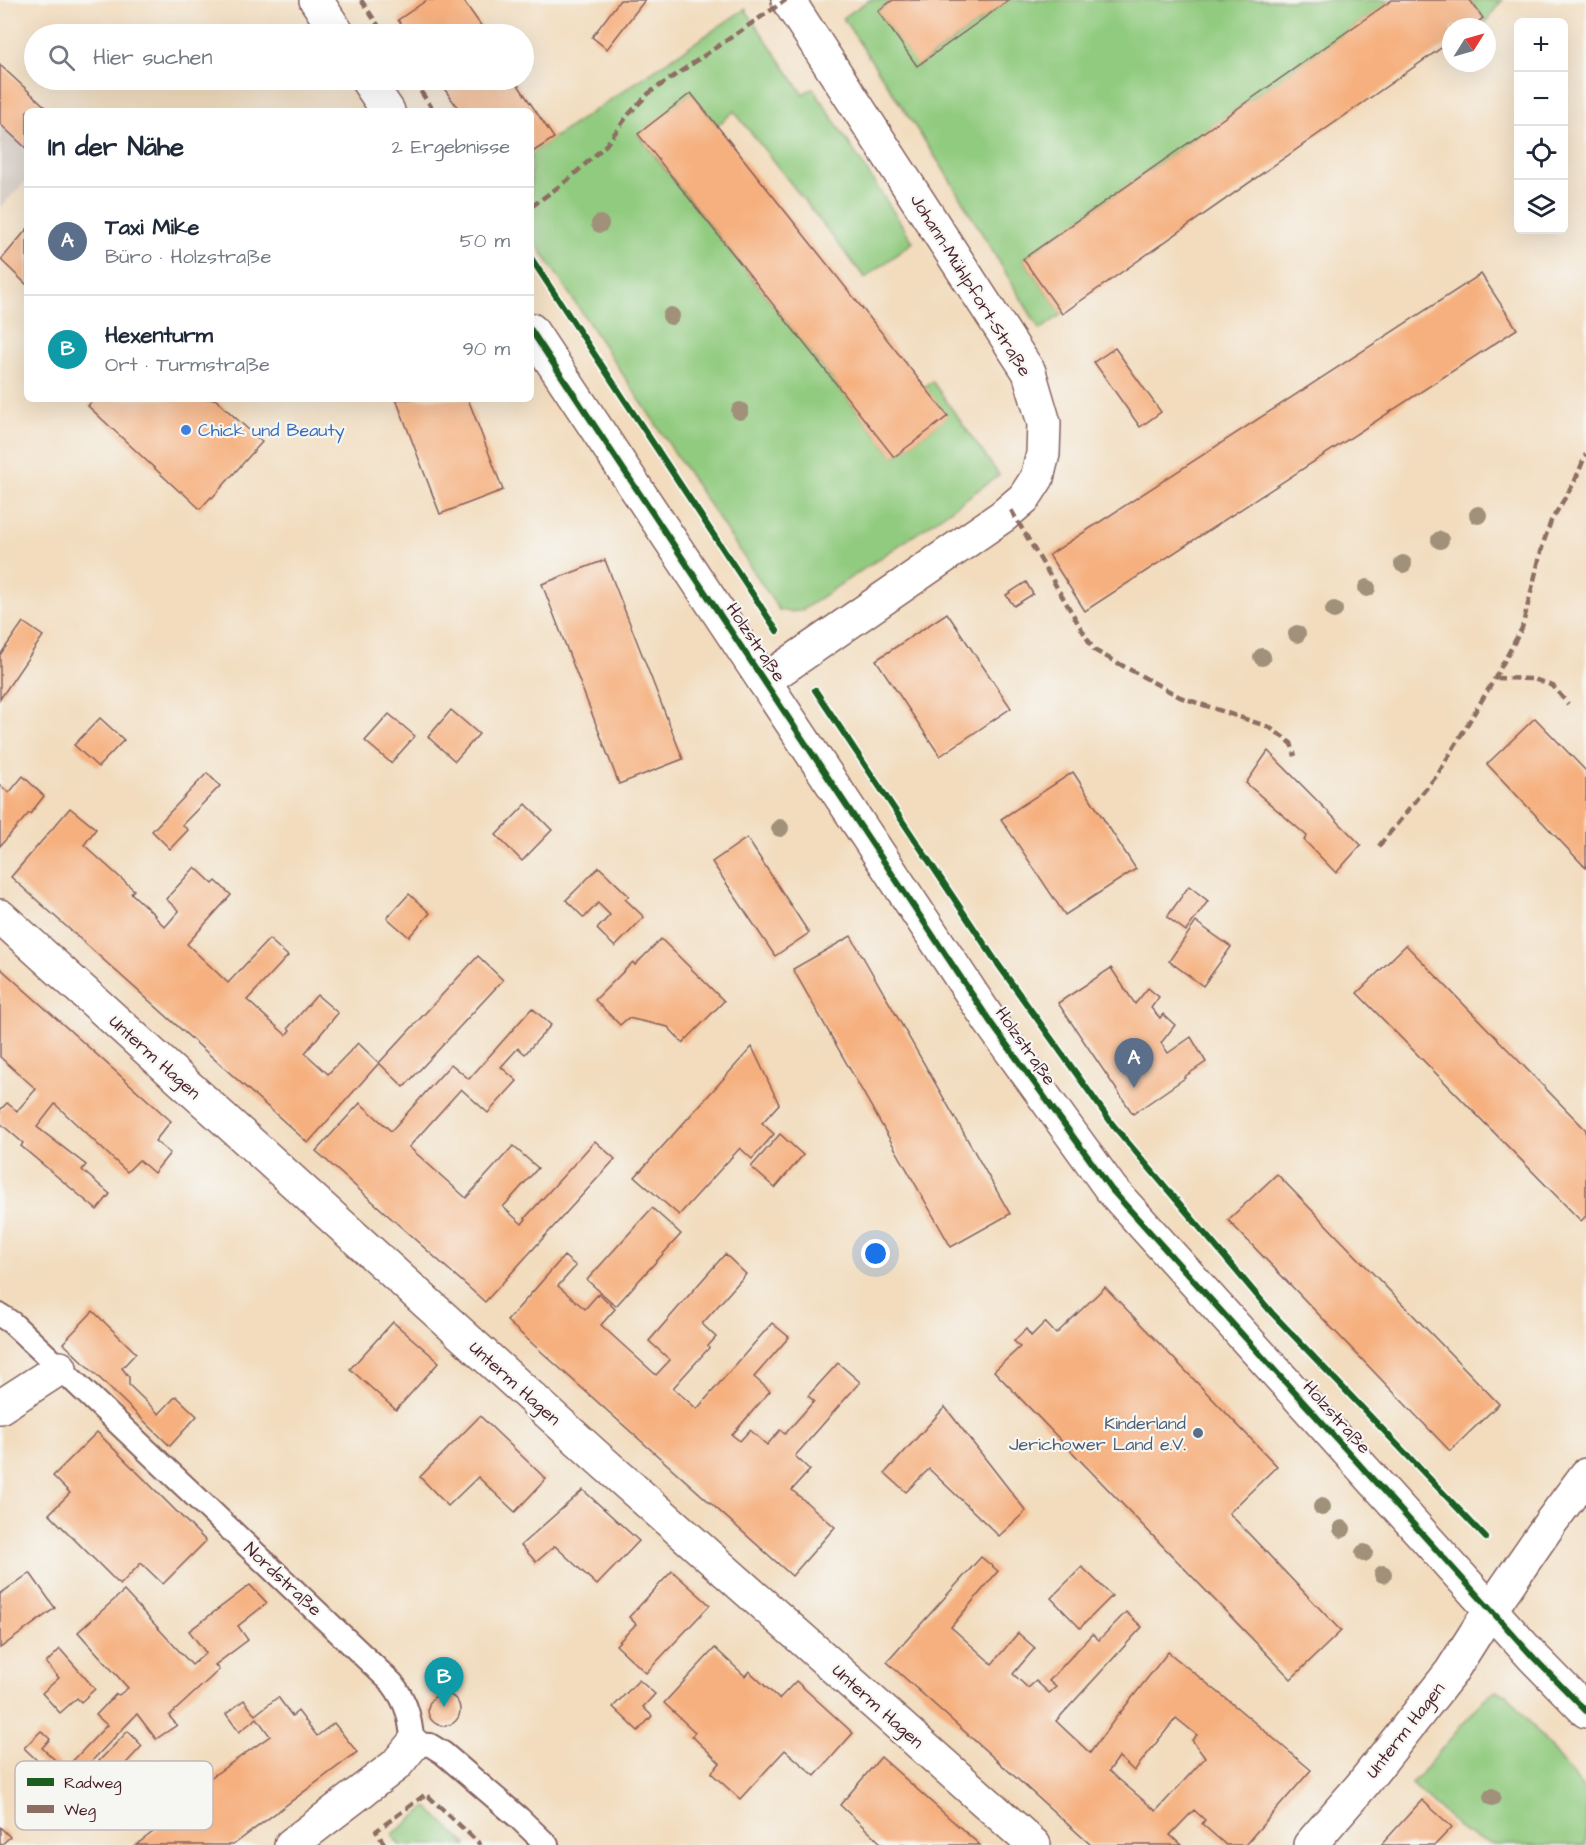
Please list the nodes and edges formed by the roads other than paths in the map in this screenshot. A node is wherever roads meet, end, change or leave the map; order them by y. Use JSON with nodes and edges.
{"nodes":[{"id":1,"x":316,"y":0,"type":"edge"},
{"id":2,"x":788,"y":0,"type":"edge"},
{"id":3,"x":332,"y":24,"type":"edge"},
{"id":4,"x":374,"y":90,"type":"edge"},
{"id":5,"x":386,"y":108,"type":"edge"},
{"id":6,"x":534,"y":335,"type":"edge"},
{"id":7,"x":764,"y":681,"type":"junction"},
{"id":8,"x":0,"y":916,"type":"edge"},
{"id":9,"x":0,"y":1315,"type":"edge"},
{"id":10,"x":60,"y":1368,"type":"junction"},
{"id":11,"x":0,"y":1407,"type":"edge"},
{"id":12,"x":1586,"y":1476,"type":"edge"},
{"id":13,"x":1491,"y":1609,"type":"junction"},
{"id":14,"x":1586,"y":1711,"type":"edge"},
{"id":15,"x":413,"y":1744,"type":"junction"},
{"id":16,"x":291,"y":1845,"type":"edge"},
{"id":17,"x":547,"y":1845,"type":"edge"},
{"id":18,"x":1034,"y":1845,"type":"edge"},
{"id":19,"x":1310,"y":1845,"type":"edge"}],
"edges":[{"from":1,"to":3,"type":"street"},
{"from":2,"to":7,"type":"street","name":"Johann-Mühlpfort-Straße"},
{"from":4,"to":5,"type":"street"},
{"from":6,"to":7,"type":"street","name":"Holzstraße"},
{"from":7,"to":13,"type":"street","name":"Holzstraße"},
{"from":8,"to":18,"type":"street","name":"Unterm Hagen"},
{"from":9,"to":10,"type":"lane","name":"Nordstraße"},
{"from":10,"to":11,"type":"street"},
{"from":10,"to":15,"type":"lane","name":"Nordstraße"},
{"from":12,"to":13,"type":"street","name":"Unterm Hagen"},
{"from":13,"to":14,"type":"street","name":"Holzstraße"},
{"from":13,"to":19,"type":"street","name":"Unterm Hagen"},
{"from":15,"to":16,"type":"street"},
{"from":15,"to":17,"type":"lane"}]}
